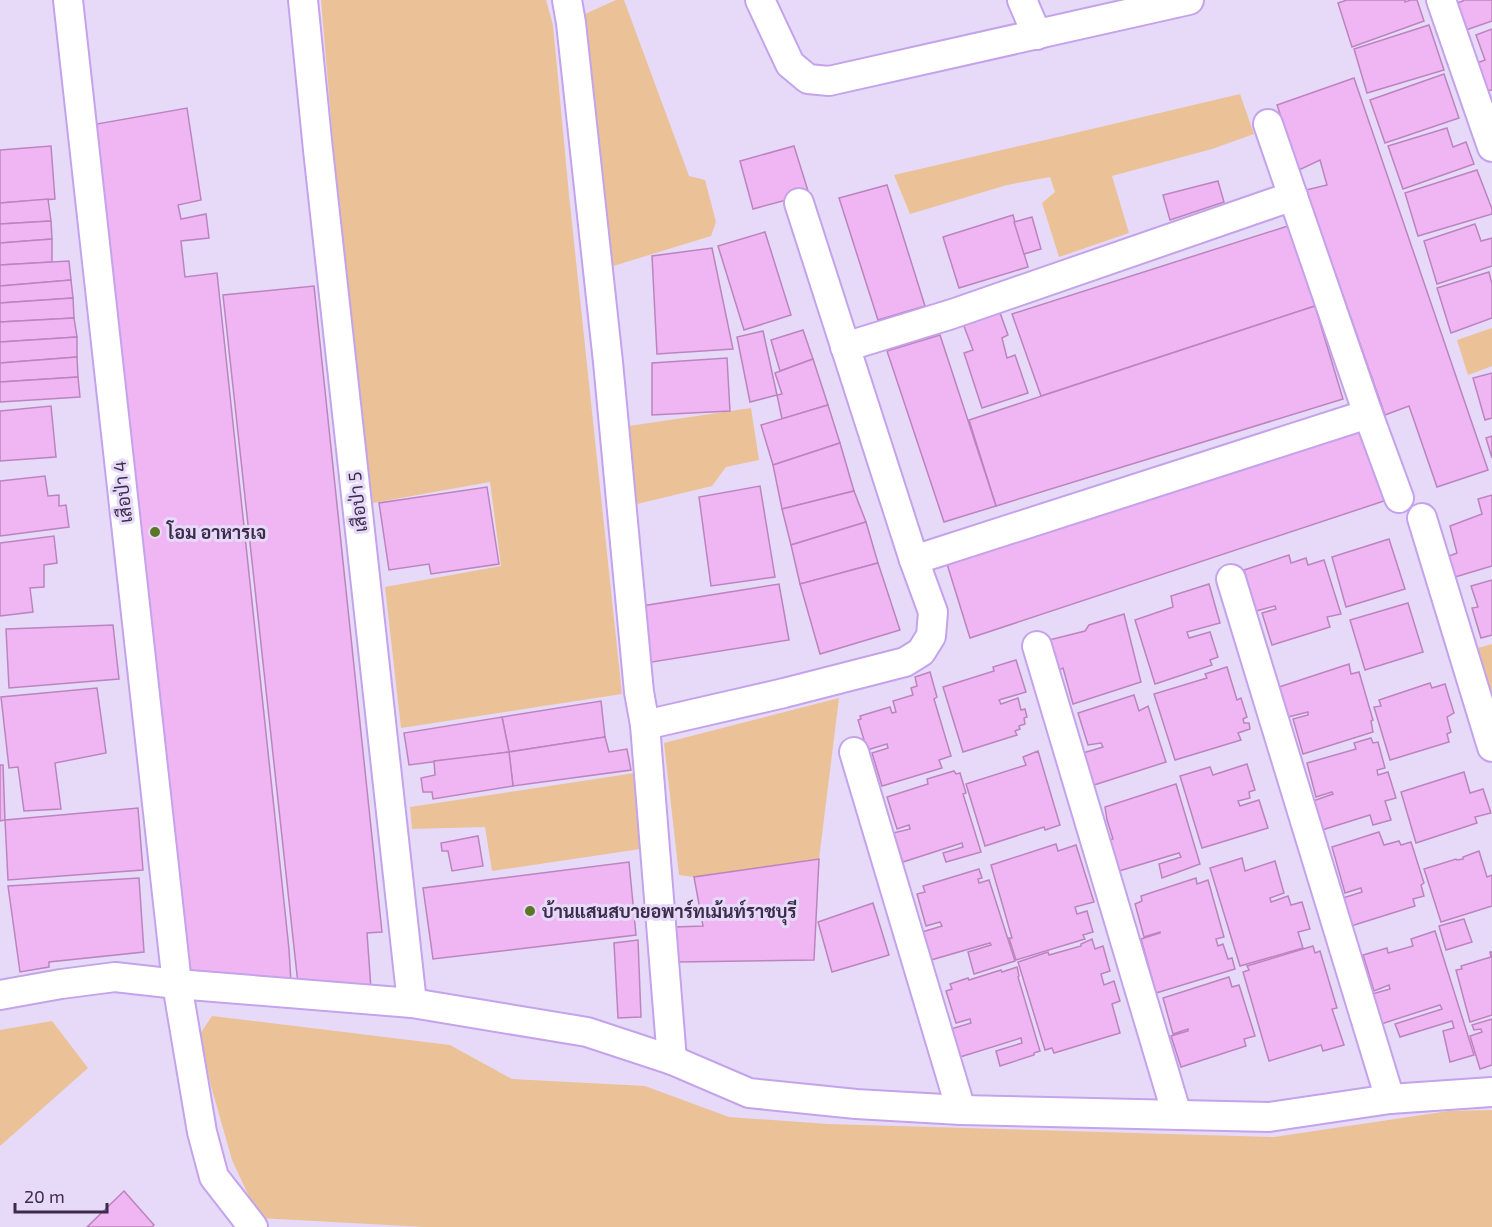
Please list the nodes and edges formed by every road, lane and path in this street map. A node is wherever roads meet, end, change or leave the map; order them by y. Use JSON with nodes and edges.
{"nodes":[{"id":1,"x":68,"y":0,"type":"edge"},
{"id":2,"x":303,"y":0,"type":"edge"},
{"id":3,"x":567,"y":0,"type":"edge"},
{"id":4,"x":760,"y":0,"type":"edge"},
{"id":5,"x":1022,"y":0,"type":"edge"},
{"id":6,"x":1189,"y":0,"type":"edge"},
{"id":7,"x":1441,"y":0,"type":"edge"},
{"id":8,"x":1037,"y":35,"type":"junction"},
{"id":9,"x":1268,"y":124,"type":"dead end"},
{"id":10,"x":1492,"y":147,"type":"edge"},
{"id":11,"x":1293,"y":196,"type":"junction"},
{"id":12,"x":799,"y":203,"type":"dead end"},
{"id":13,"x":845,"y":347,"type":"junction"},
{"id":14,"x":1368,"y":414,"type":"junction"},
{"id":15,"x":1399,"y":498,"type":"dead end"},
{"id":16,"x":1422,"y":518,"type":"dead end"},
{"id":17,"x":914,"y":560,"type":"junction"},
{"id":18,"x":1231,"y":579,"type":"dead end"},
{"id":19,"x":1037,"y":646,"type":"dead end"},
{"id":20,"x":645,"y":725,"type":"junction"},
{"id":21,"x":1492,"y":747,"type":"edge"},
{"id":22,"x":854,"y":752,"type":"dead end"},
{"id":23,"x":177,"y":984,"type":"junction"},
{"id":24,"x":0,"y":995,"type":"edge"},
{"id":25,"x":412,"y":1003,"type":"junction"},
{"id":26,"x":672,"y":1060,"type":"junction"},
{"id":27,"x":1492,"y":1092,"type":"edge"},
{"id":28,"x":1390,"y":1099,"type":"junction"},
{"id":29,"x":961,"y":1110,"type":"junction"},
{"id":30,"x":1177,"y":1115,"type":"junction"},
{"id":31,"x":253,"y":1227,"type":"edge"}],
"edges":[{"from":1,"to":23,"type":"street","name":"เสือป่า 4"},
{"from":2,"to":25,"type":"street","name":"เสือป่า 5"},
{"from":3,"to":20,"type":"street"},
{"from":4,"to":8,"type":"street"},
{"from":5,"to":8,"type":"street"},
{"from":6,"to":8,"type":"street"},
{"from":7,"to":10,"type":"street"},
{"from":9,"to":11,"type":"street"},
{"from":11,"to":13,"type":"street"},
{"from":11,"to":14,"type":"street"},
{"from":12,"to":13,"type":"street"},
{"from":13,"to":17,"type":"street"},
{"from":14,"to":15,"type":"street"},
{"from":14,"to":17,"type":"street"},
{"from":16,"to":21,"type":"street"},
{"from":17,"to":20,"type":"street"},
{"from":18,"to":28,"type":"street"},
{"from":19,"to":30,"type":"street"},
{"from":20,"to":26,"type":"street"},
{"from":22,"to":29,"type":"street"},
{"from":23,"to":24,"type":"street"},
{"from":23,"to":25,"type":"street"},
{"from":23,"to":31,"type":"street","name":"เสือป่า 4"},
{"from":25,"to":26,"type":"street"},
{"from":26,"to":29,"type":"street"},
{"from":27,"to":28,"type":"street"},
{"from":28,"to":30,"type":"street"},
{"from":29,"to":30,"type":"street"}]}
